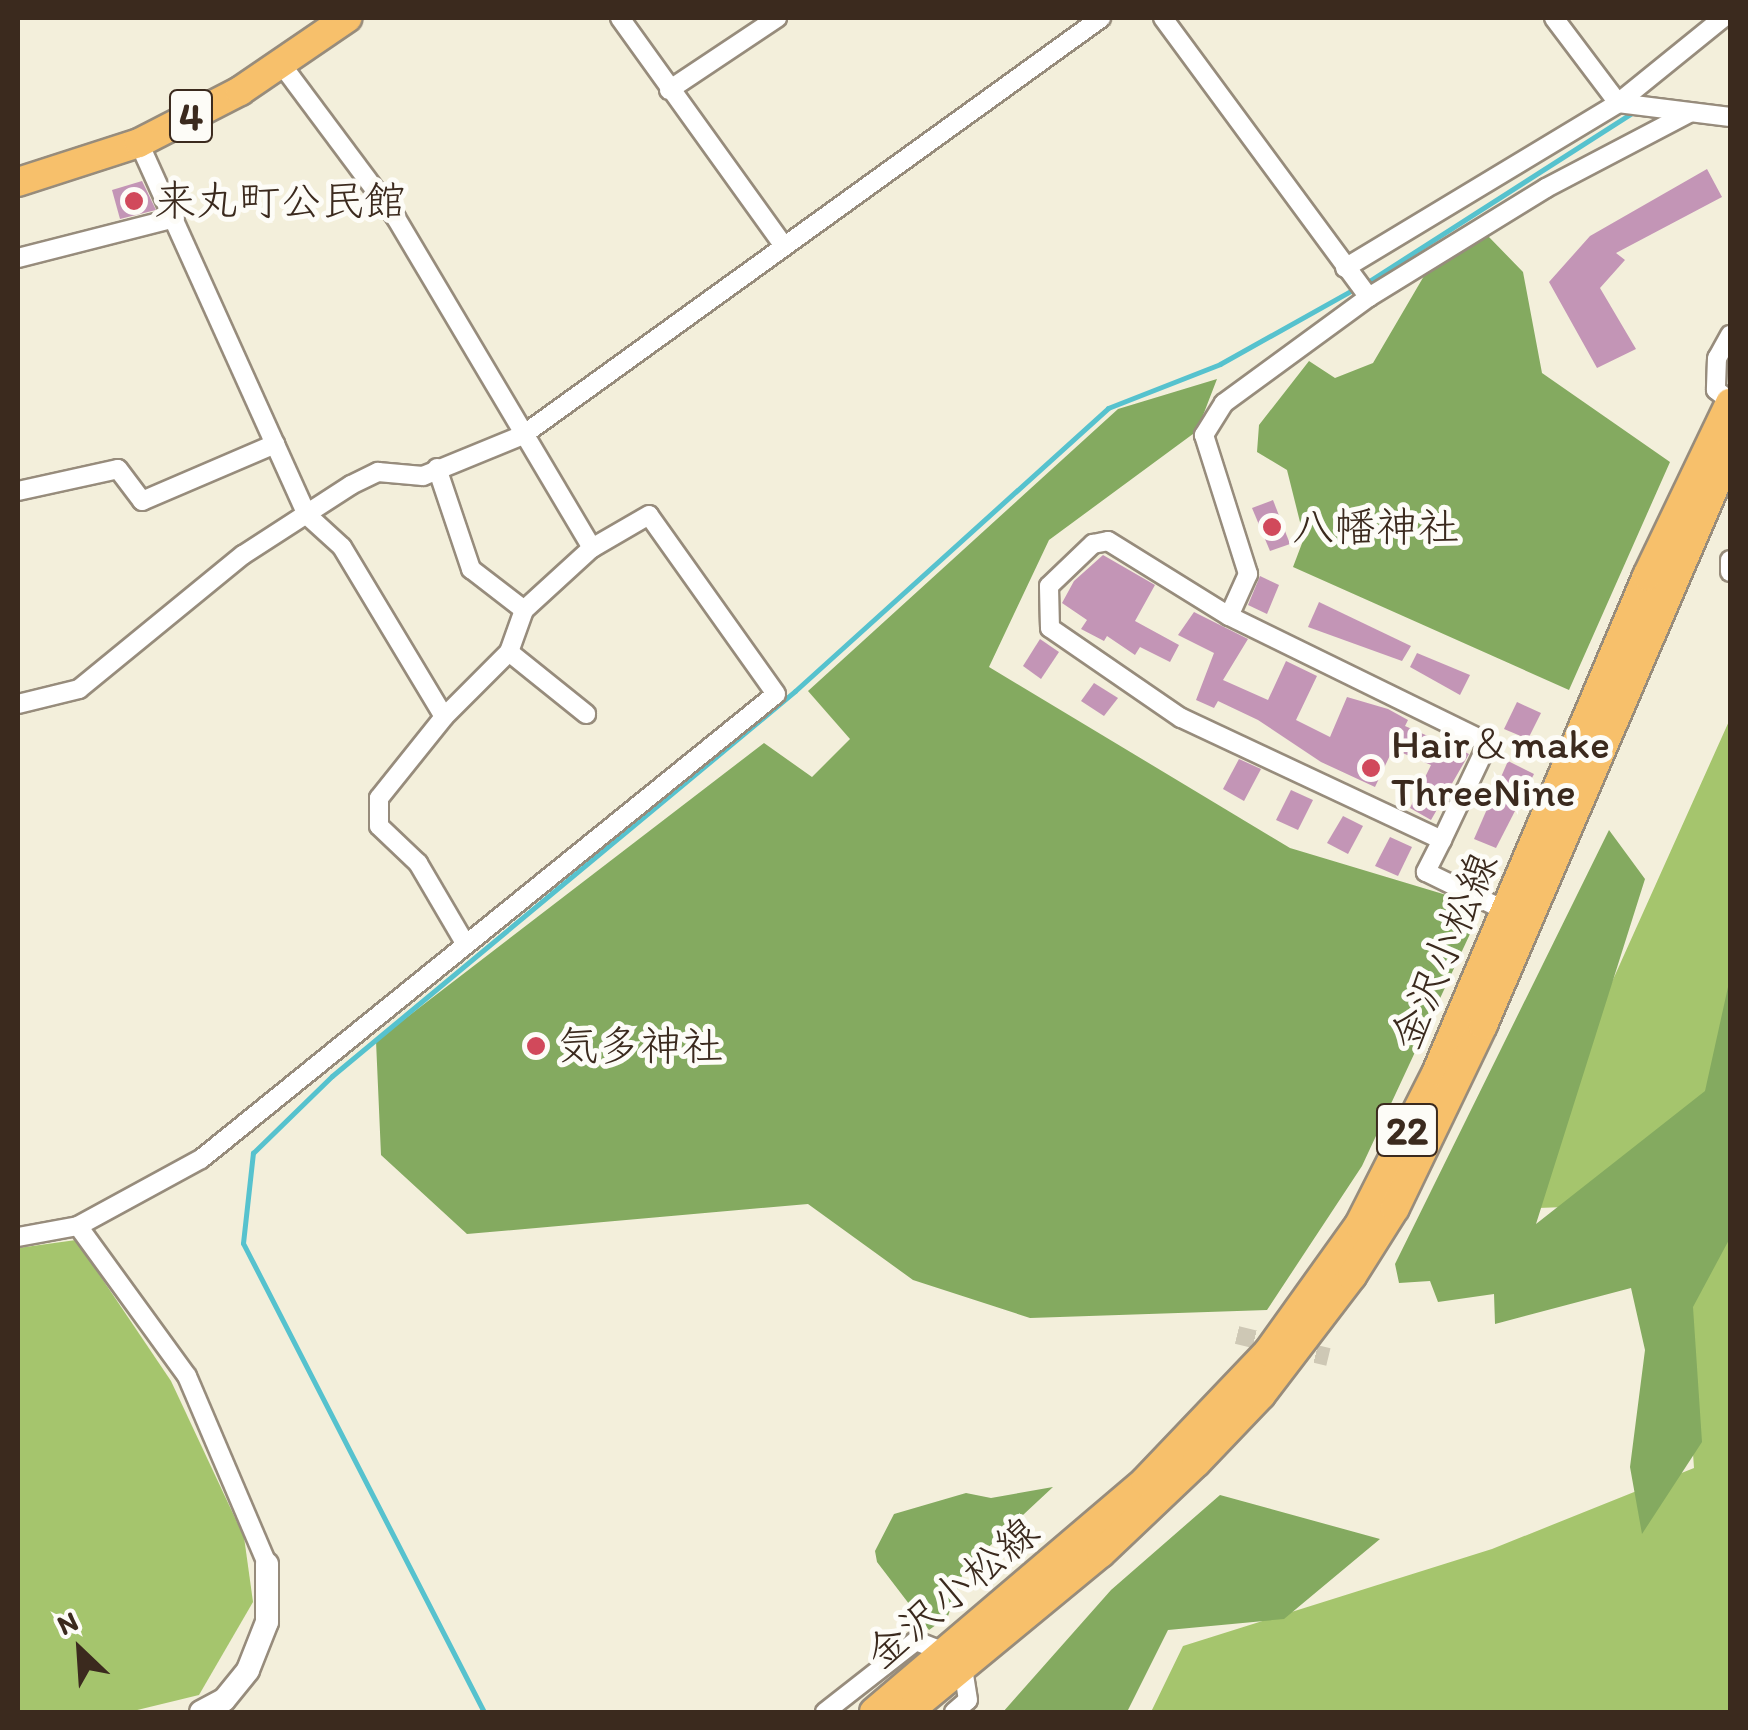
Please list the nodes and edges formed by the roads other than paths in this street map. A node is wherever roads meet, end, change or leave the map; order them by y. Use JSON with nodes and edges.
{"nodes":[{"id":1,"x":347,"y":18,"type":"edge"},
{"id":2,"x":620,"y":18,"type":"edge"},
{"id":3,"x":1100,"y":18,"type":"edge"},
{"id":4,"x":1163,"y":18,"type":"edge"},
{"id":5,"x":1554,"y":18,"type":"edge"},
{"id":6,"x":1723,"y":18,"type":"edge"},
{"id":7,"x":773,"y":19,"type":"edge"},
{"id":8,"x":282,"y":65,"type":"junction"},
{"id":9,"x":670,"y":90,"type":"junction"},
{"id":10,"x":1618,"y":103,"type":"junction"},
{"id":11,"x":1688,"y":113,"type":"junction"},
{"id":12,"x":1730,"y":117,"type":"edge"},
{"id":13,"x":139,"y":143,"type":"junction"},
{"id":14,"x":18,"y":182,"type":"edge"},
{"id":15,"x":176,"y":218,"type":"junction"},
{"id":16,"x":783,"y":245,"type":"junction"},
{"id":17,"x":18,"y":258,"type":"edge"},
{"id":18,"x":1359,"y":284,"type":"junction"},
{"id":19,"x":1730,"y":334,"type":"edge"},
{"id":20,"x":1730,"y":402,"type":"edge"},
{"id":21,"x":523,"y":435,"type":"junction"},
{"id":22,"x":275,"y":444,"type":"junction"},
{"id":23,"x":1730,"y":451,"type":"edge"},
{"id":24,"x":438,"y":468,"type":"junction"},
{"id":25,"x":1724,"y":484,"type":"edge"},
{"id":26,"x":18,"y":491,"type":"edge"},
{"id":27,"x":307,"y":515,"type":"junction"},
{"id":28,"x":592,"y":548,"type":"junction"},
{"id":29,"x":1730,"y":560,"type":"edge"},
{"id":30,"x":1730,"y":572,"type":"edge"},
{"id":31,"x":524,"y":610,"type":"junction"},
{"id":32,"x":1229,"y":616,"type":"junction"},
{"id":33,"x":509,"y":652,"type":"junction"},
{"id":34,"x":18,"y":704,"type":"edge"},
{"id":35,"x":586,"y":714,"type":"dead end"},
{"id":36,"x":444,"y":717,"type":"junction"},
{"id":37,"x":1442,"y":840,"type":"junction"},
{"id":38,"x":1504,"y":910,"type":"junction"},
{"id":39,"x":465,"y":944,"type":"junction"},
{"id":40,"x":78,"y":1226,"type":"junction"},
{"id":41,"x":18,"y":1237,"type":"edge"},
{"id":42,"x":267,"y":1564,"type":"joint"},
{"id":43,"x":954,"y":1660,"type":"junction"},
{"id":44,"x":201,"y":1712,"type":"edge"},
{"id":45,"x":825,"y":1712,"type":"edge"},
{"id":46,"x":874,"y":1712,"type":"edge"},
{"id":47,"x":908,"y":1712,"type":"edge"},
{"id":48,"x":954,"y":1712,"type":"edge"}],
"edges":[{"from":1,"to":8,"type":"main road","number":"4"},
{"from":2,"to":9,"type":"street"},
{"from":3,"to":16,"type":"street"},
{"from":4,"to":18,"type":"street"},
{"from":5,"to":10,"type":"street"},
{"from":6,"to":10,"type":"street"},
{"from":7,"to":9,"type":"street"},
{"from":8,"to":13,"type":"main road","number":"4"},
{"from":8,"to":21,"type":"street"},
{"from":9,"to":16,"type":"street"},
{"from":10,"to":11,"type":"street"},
{"from":10,"to":18,"type":"street"},
{"from":11,"to":12,"type":"street"},
{"from":11,"to":18,"type":"street"},
{"from":13,"to":14,"type":"main road","number":"4"},
{"from":13,"to":15,"type":"street"},
{"from":15,"to":17,"type":"street"},
{"from":15,"to":22,"type":"street"},
{"from":16,"to":21,"type":"street"},
{"from":18,"to":32,"type":"street"},
{"from":19,"to":20,"type":"street"},
{"from":20,"to":38,"type":"main road","name":"金沢小松線","number":"22"},
{"from":21,"to":24,"type":"street"},
{"from":21,"to":28,"type":"street"},
{"from":22,"to":26,"type":"street"},
{"from":22,"to":27,"type":"street"},
{"from":23,"to":25,"type":"main road","name":"金沢小松線","number":"22"},
{"from":24,"to":27,"type":"street"},
{"from":24,"to":31,"type":"street"},
{"from":25,"to":43,"type":"main road","name":"金沢小松線","number":"22"},
{"from":27,"to":34,"type":"street"},
{"from":27,"to":36,"type":"street"},
{"from":28,"to":31,"type":"street"},
{"from":28,"to":39,"type":"street"},
{"from":29,"to":30,"type":"street"},
{"from":31,"to":33,"type":"street"},
{"from":32,"to":37,"type":"street"},
{"from":32,"to":37,"type":"street"},
{"from":33,"to":35,"type":"street"},
{"from":33,"to":36,"type":"street"},
{"from":36,"to":39,"type":"street"},
{"from":37,"to":38,"type":"street"},
{"from":38,"to":43,"type":"main road","name":"金沢小松線","number":"22"},
{"from":39,"to":40,"type":"street"},
{"from":40,"to":41,"type":"street"},
{"from":40,"to":42,"type":"street"},
{"from":42,"to":44,"type":"street"},
{"from":43,"to":45,"type":"street"},
{"from":43,"to":46,"type":"main road","name":"金沢小松線","number":"22"},
{"from":43,"to":47,"type":"main road","name":"金沢小松線","number":"22"},
{"from":43,"to":48,"type":"street"}]}
